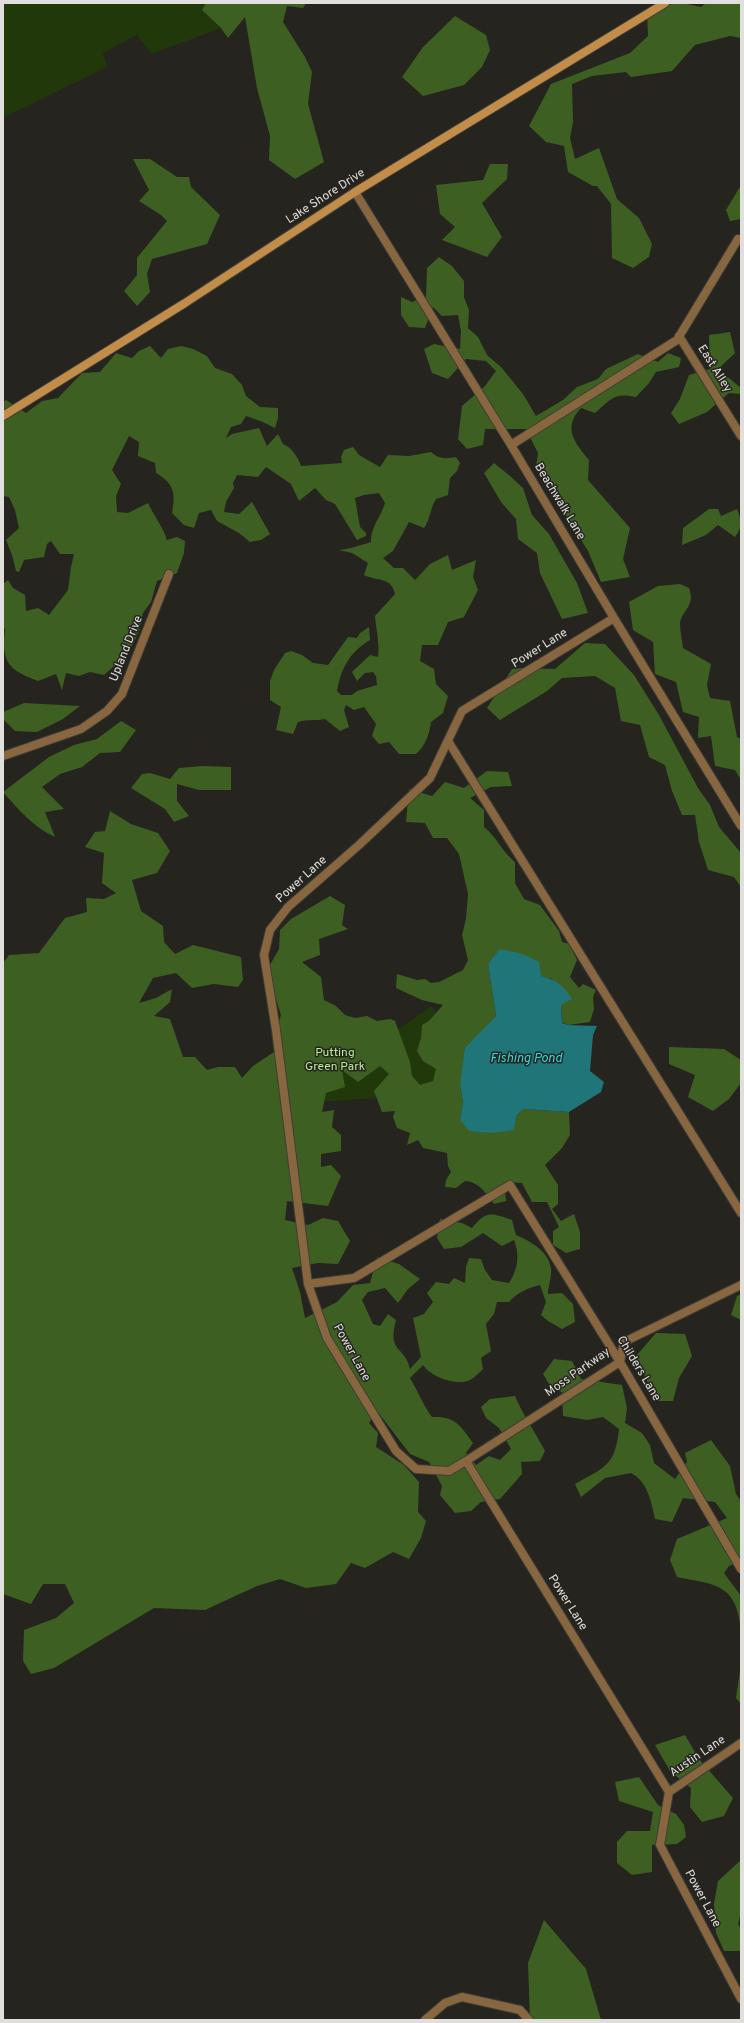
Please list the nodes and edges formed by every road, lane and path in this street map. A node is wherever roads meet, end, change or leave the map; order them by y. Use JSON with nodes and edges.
{"nodes":[{"id":1,"x":665,"y":3,"type":"edge"},
{"id":2,"x":355,"y":192,"type":"junction"},
{"id":3,"x":738,"y":240,"type":"dead end"},
{"id":4,"x":679,"y":336,"type":"junction"},
{"id":5,"x":3,"y":416,"type":"edge"},
{"id":6,"x":741,"y":436,"type":"edge"},
{"id":7,"x":511,"y":445,"type":"junction"},
{"id":8,"x":169,"y":574,"type":"dead end"},
{"id":9,"x":614,"y":618,"type":"junction"},
{"id":10,"x":448,"y":741,"type":"junction"},
{"id":11,"x":3,"y":756,"type":"edge"},
{"id":12,"x":741,"y":826,"type":"edge"},
{"id":13,"x":741,"y":1212,"type":"edge"},
{"id":14,"x":308,"y":1284,"type":"junction"},
{"id":15,"x":741,"y":1285,"type":"edge"},
{"id":16,"x":620,"y":1362,"type":"junction"},
{"id":17,"x":466,"y":1461,"type":"junction"},
{"id":18,"x":741,"y":1569,"type":"edge"},
{"id":19,"x":741,"y":1743,"type":"edge"},
{"id":20,"x":669,"y":1792,"type":"junction"},
{"id":21,"x":741,"y":1998,"type":"edge"},
{"id":22,"x":425,"y":2020,"type":"edge"},
{"id":23,"x":529,"y":2020,"type":"edge"}],
"edges":[{"from":1,"to":2,"type":"street","name":"Lake Shore Drive"},
{"from":2,"to":5,"type":"street","name":"Lake Shore Drive"},
{"from":2,"to":7,"type":"street","name":"Beachwalk Lane"},
{"from":3,"to":4,"type":"street"},
{"from":4,"to":6,"type":"street","name":"East Alley"},
{"from":4,"to":7,"type":"street"},
{"from":7,"to":9,"type":"street","name":"Beachwalk Lane"},
{"from":8,"to":11,"type":"street","name":"Upland Drive"},
{"from":9,"to":10,"type":"street","name":"Power Lane"},
{"from":9,"to":12,"type":"street","name":"Beachwalk Lane"},
{"from":10,"to":13,"type":"street"},
{"from":10,"to":14,"type":"street","name":"Power Lane"},
{"from":14,"to":16,"type":"street","name":"Childers Lane"},
{"from":14,"to":17,"type":"street","name":"Power Lane"},
{"from":15,"to":16,"type":"street","name":"Moss Parkway"},
{"from":16,"to":17,"type":"street","name":"Moss Parkway"},
{"from":16,"to":18,"type":"street","name":"Childers Lane"},
{"from":17,"to":20,"type":"street","name":"Power Lane"},
{"from":19,"to":20,"type":"street","name":"Austin Lane"},
{"from":20,"to":21,"type":"street","name":"Power Lane"},
{"from":22,"to":23,"type":"street"}]}
